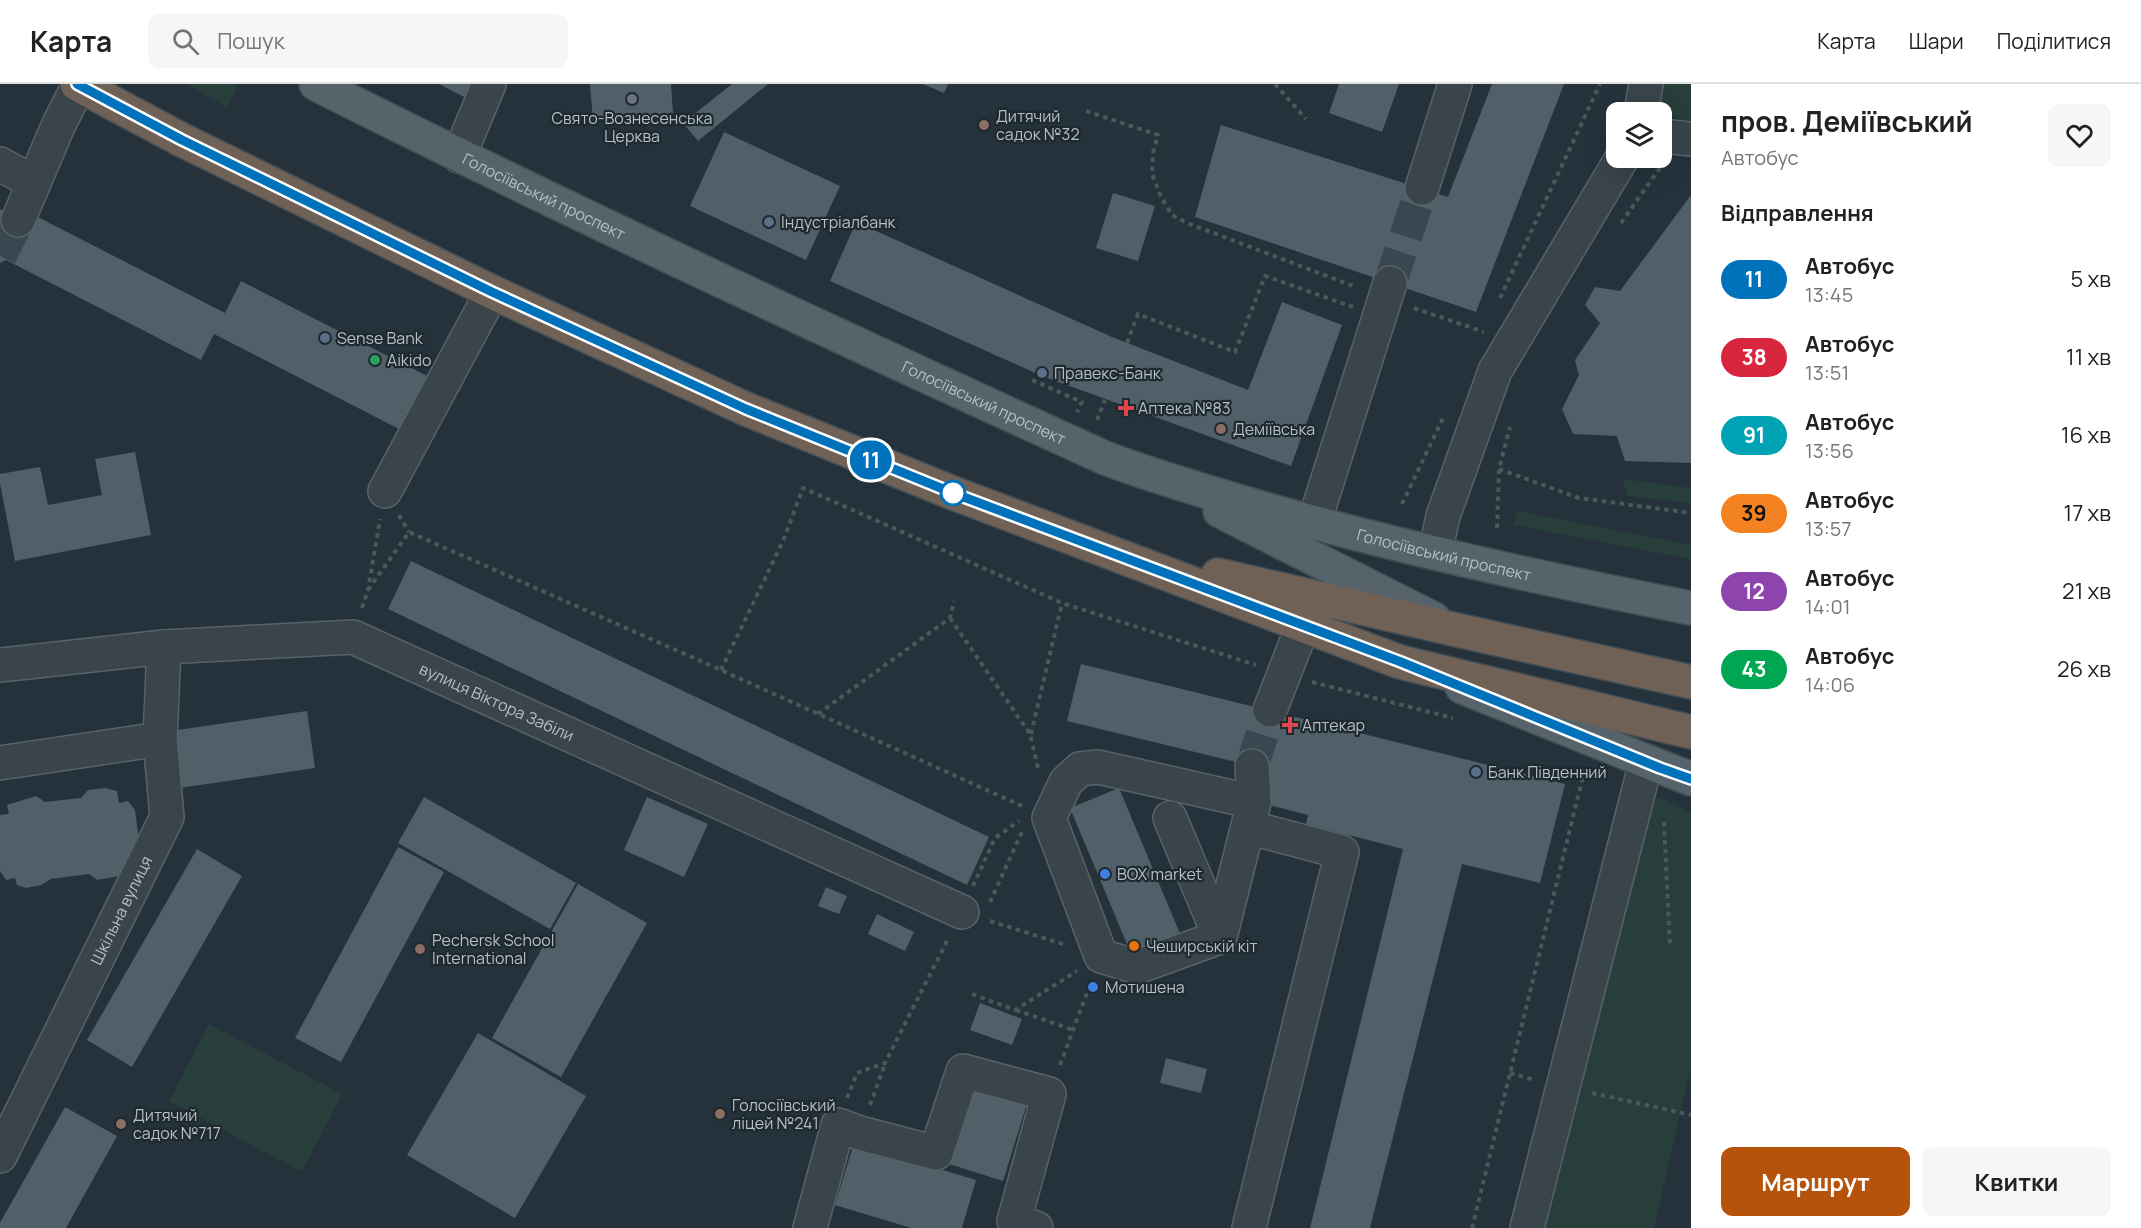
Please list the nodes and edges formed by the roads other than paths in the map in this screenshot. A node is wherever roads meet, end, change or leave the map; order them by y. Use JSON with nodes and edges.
{"nodes":[{"id":1,"x":316,"y":84,"type":"edge"},
{"id":2,"x":489,"y":84,"type":"edge"},
{"id":3,"x":1455,"y":84,"type":"edge"},
{"id":4,"x":1646,"y":84,"type":"edge"},
{"id":5,"x":78,"y":85,"type":"edge"},
{"id":6,"x":1643,"y":102,"type":"edge"},
{"id":7,"x":459,"y":156,"type":"junction"},
{"id":8,"x":0,"y":164,"type":"edge"},
{"id":9,"x":1616,"y":168,"type":"edge"},
{"id":10,"x":1426,"y":177,"type":"tunnel mouth"},
{"id":11,"x":34,"y":183,"type":"junction"},
{"id":12,"x":18,"y":220,"type":"tunnel mouth"},
{"id":13,"x":492,"y":292,"type":"junction"},
{"id":14,"x":1385,"y":299,"type":"tunnel mouth"},
{"id":15,"x":1152,"y":477,"type":"junction"},
{"id":16,"x":385,"y":491,"type":"road end"},
{"id":17,"x":1314,"y":523,"type":"junction"},
{"id":18,"x":1082,"y":543,"type":"junction"},
{"id":19,"x":1435,"y":553,"type":"junction"},
{"id":20,"x":1691,"y":608,"type":"edge"},
{"id":21,"x":1303,"y":625,"type":"junction"},
{"id":22,"x":1457,"y":630,"type":"junction"},
{"id":23,"x":164,"y":647,"type":"junction"},
{"id":24,"x":1401,"y":662,"type":"junction"},
{"id":25,"x":0,"y":665,"type":"edge"},
{"id":26,"x":1691,"y":682,"type":"edge"},
{"id":27,"x":1270,"y":710,"type":"tunnel mouth"},
{"id":28,"x":1691,"y":732,"type":"edge"},
{"id":29,"x":160,"y":739,"type":"junction"},
{"id":30,"x":0,"y":763,"type":"edge"},
{"id":31,"x":1653,"y":765,"type":"junction"},
{"id":32,"x":1252,"y":766,"type":"tunnel mouth"},
{"id":33,"x":1691,"y":778,"type":"edge"},
{"id":34,"x":1251,"y":815,"type":"junction"},
{"id":35,"x":1170,"y":818,"type":"dead end"},
{"id":36,"x":972,"y":915,"type":"road end"},
{"id":37,"x":1220,"y":937,"type":"junction"},
{"id":38,"x":0,"y":1156,"type":"edge"},
{"id":39,"x":810,"y":1228,"type":"edge"},
{"id":40,"x":1036,"y":1228,"type":"edge"},
{"id":41,"x":1249,"y":1228,"type":"edge"},
{"id":42,"x":1527,"y":1228,"type":"edge"}],
"edges":[{"from":1,"to":7,"type":"main road","name":"Голосіївський проспект"},
{"from":2,"to":7,"type":"street"},
{"from":3,"to":10,"type":"street"},
{"from":4,"to":6,"type":"street"},
{"from":5,"to":11,"type":"street"},
{"from":5,"to":13,"type":"highway"},
{"from":7,"to":15,"type":"main road","name":"Голосіївський проспект"},
{"from":8,"to":11,"type":"street"},
{"from":9,"to":19,"type":"street"},
{"from":11,"to":12,"type":"street"},
{"from":13,"to":16,"type":"street"},
{"from":13,"to":18,"type":"highway"},
{"from":14,"to":17,"type":"street"},
{"from":15,"to":17,"type":"main road","name":"Голосіївський проспект"},
{"from":15,"to":22,"type":"main road"},
{"from":17,"to":19,"type":"main road","name":"Голосіївський проспект"},
{"from":18,"to":21,"type":"highway"},
{"from":18,"to":22,"type":"highway"},
{"from":19,"to":20,"type":"main road","name":"Голосіївський проспект"},
{"from":21,"to":24,"type":"highway"},
{"from":21,"to":27,"type":"street"},
{"from":22,"to":26,"type":"highway"},
{"from":23,"to":25,"type":"street","name":"вулиця Віктора Забіли"},
{"from":23,"to":29,"type":"street","name":"Шкільна вулиця"},
{"from":23,"to":36,"type":"street","name":"вулиця Віктора Забіли"},
{"from":24,"to":28,"type":"highway"},
{"from":24,"to":31,"type":"main road"},
{"from":29,"to":30,"type":"street"},
{"from":29,"to":38,"type":"street","name":"Шкільна вулиця"},
{"from":31,"to":33,"type":"main road"},
{"from":31,"to":42,"type":"street"},
{"from":32,"to":34,"type":"street"},
{"from":34,"to":37,"type":"street"},
{"from":34,"to":37,"type":"street"},
{"from":34,"to":41,"type":"street"},
{"from":35,"to":37,"type":"street"},
{"from":39,"to":40,"type":"street"}]}
